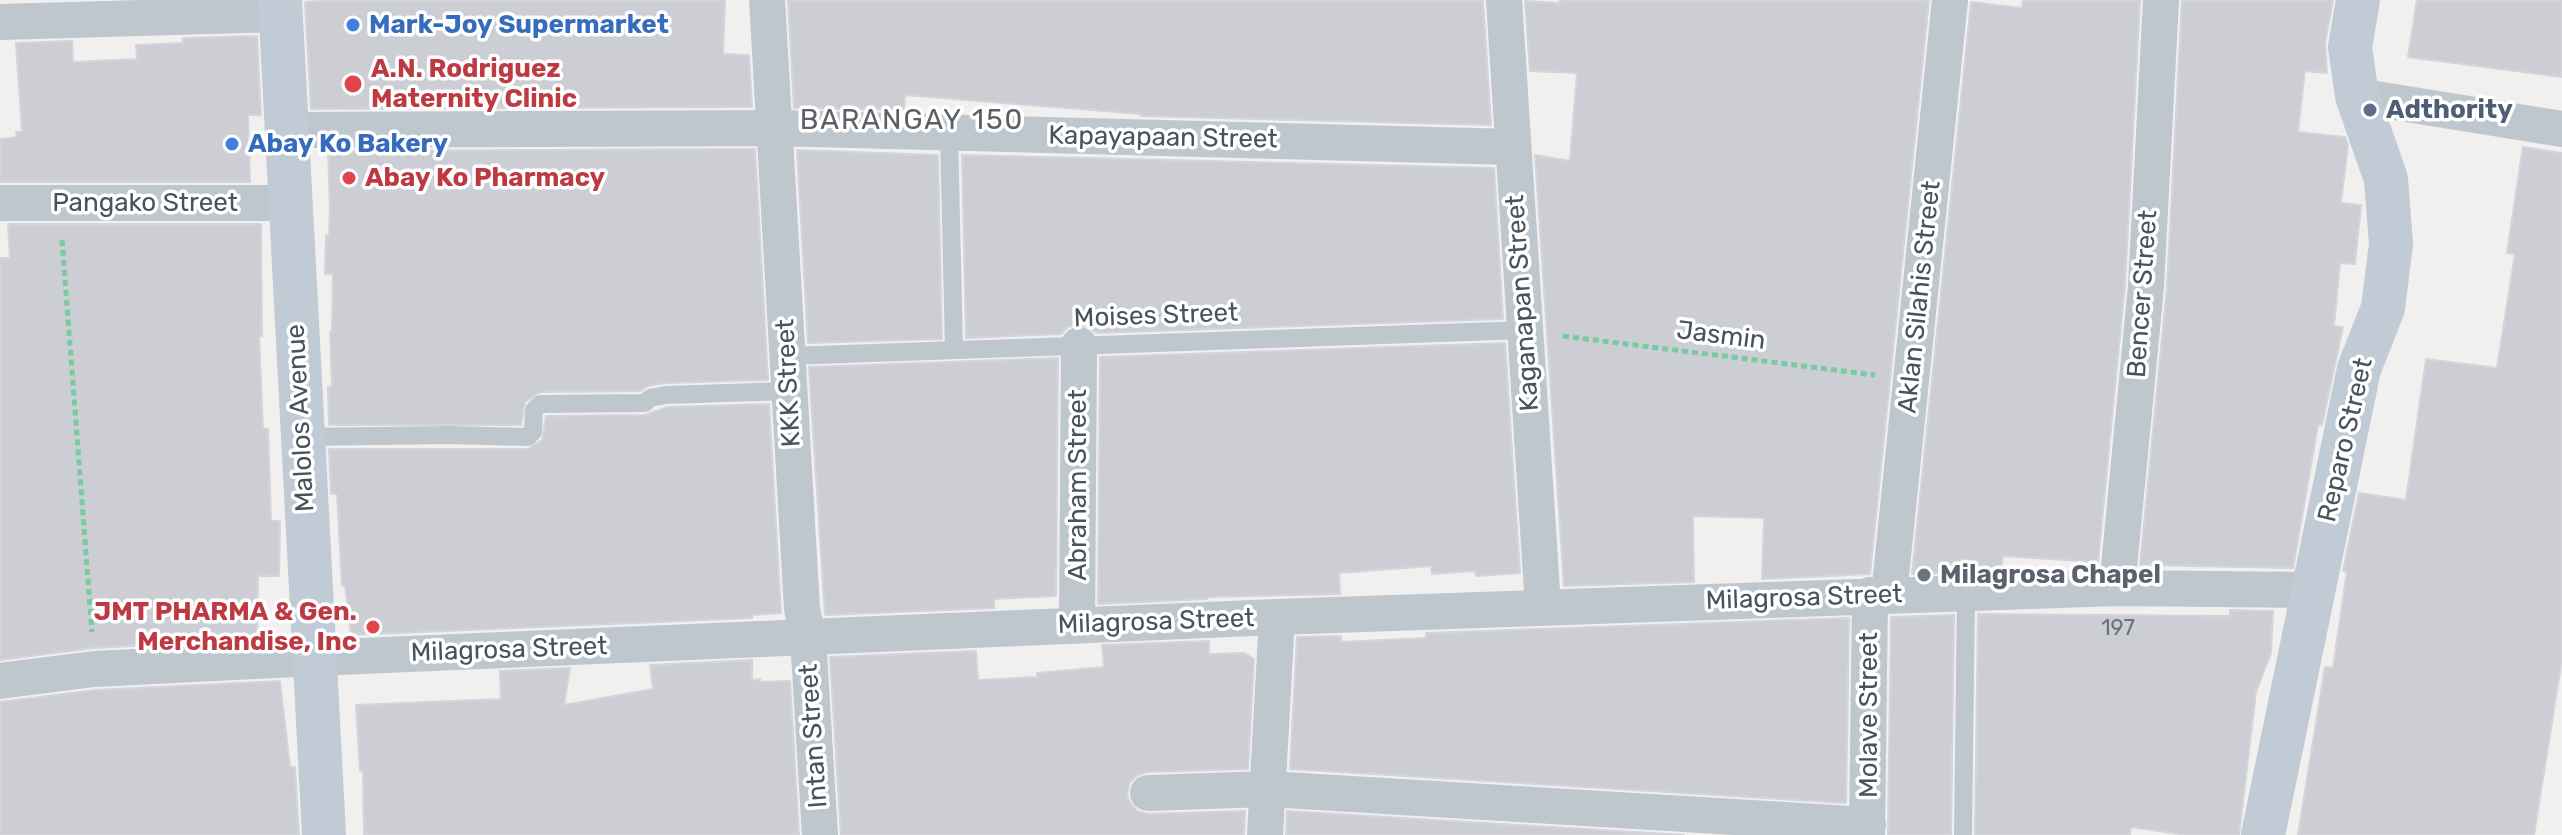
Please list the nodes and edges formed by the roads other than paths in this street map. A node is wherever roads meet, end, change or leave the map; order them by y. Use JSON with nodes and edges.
{"nodes":[{"id":1,"x":767,"y":0,"type":"edge"},
{"id":2,"x":1504,"y":0,"type":"edge"},
{"id":3,"x":1950,"y":0,"type":"edge"},
{"id":4,"x":2161,"y":0,"type":"edge"},
{"id":5,"x":2358,"y":0,"type":"edge"},
{"id":6,"x":280,"y":7,"type":"edge"},
{"id":7,"x":0,"y":22,"type":"edge"},
{"id":8,"x":2376,"y":98,"type":"junction"},
{"id":9,"x":774,"y":128,"type":"junction"},
{"id":10,"x":2562,"y":129,"type":"edge"},
{"id":11,"x":286,"y":130,"type":"junction"},
{"id":12,"x":949,"y":133,"type":"junction"},
{"id":13,"x":1513,"y":147,"type":"junction"},
{"id":14,"x":0,"y":203,"type":"edge"},
{"id":15,"x":290,"y":203,"type":"junction"},
{"id":16,"x":1525,"y":330,"type":"junction"},
{"id":17,"x":1079,"y":345,"type":"junction"},
{"id":18,"x":954,"y":350,"type":"junction"},
{"id":19,"x":788,"y":356,"type":"junction"},
{"id":20,"x":789,"y":391,"type":"junction"},
{"id":21,"x":302,"y":437,"type":"junction"},
{"id":22,"x":2117,"y":588,"type":"junction"},
{"id":23,"x":2313,"y":590,"type":"junction"},
{"id":24,"x":1966,"y":594,"type":"junction"},
{"id":25,"x":1880,"y":595,"type":"junction"},
{"id":26,"x":1543,"y":607,"type":"junction"},
{"id":27,"x":1277,"y":617,"type":"junction"},
{"id":28,"x":1077,"y":626,"type":"junction"},
{"id":29,"x":808,"y":637,"type":"junction"},
{"id":30,"x":315,"y":658,"type":"junction"},
{"id":31,"x":0,"y":681,"type":"edge"},
{"id":32,"x":1268,"y":789,"type":"junction"},
{"id":33,"x":1148,"y":793,"type":"dead end"},
{"id":34,"x":1868,"y":830,"type":"edge"},
{"id":35,"x":324,"y":835,"type":"edge"},
{"id":36,"x":820,"y":835,"type":"edge"},
{"id":37,"x":1265,"y":835,"type":"edge"},
{"id":38,"x":1963,"y":835,"type":"edge"},
{"id":39,"x":2263,"y":835,"type":"edge"}],
"edges":[{"from":1,"to":9,"type":"street","name":"KKK Street"},
{"from":2,"to":13,"type":"street","name":"Kaganapan Street"},
{"from":3,"to":25,"type":"street","name":"Aklan Silahis Street"},
{"from":4,"to":22,"type":"street","name":"Bencer Street"},
{"from":5,"to":8,"type":"street","name":"Reparo Street"},
{"from":6,"to":7,"type":"street"},
{"from":6,"to":11,"type":"street","name":"Malolos Avenue"},
{"from":8,"to":10,"type":"street"},
{"from":8,"to":23,"type":"street","name":"Reparo Street"},
{"from":9,"to":11,"type":"street","name":"Kapayapaan Street"},
{"from":9,"to":12,"type":"street","name":"Kapayapaan Street"},
{"from":9,"to":19,"type":"street","name":"KKK Street"},
{"from":11,"to":15,"type":"street","name":"Malolos Avenue"},
{"from":12,"to":13,"type":"street","name":"Kapayapaan Street"},
{"from":12,"to":18,"type":"lane"},
{"from":13,"to":16,"type":"street","name":"Kaganapan Street"},
{"from":14,"to":15,"type":"street","name":"Pangako Street"},
{"from":15,"to":21,"type":"street","name":"Malolos Avenue"},
{"from":16,"to":17,"type":"lane","name":"Moises Street"},
{"from":16,"to":26,"type":"street","name":"Kaganapan Street"},
{"from":17,"to":18,"type":"lane","name":"Moises Street"},
{"from":17,"to":28,"type":"street","name":"Abraham Street"},
{"from":18,"to":19,"type":"lane","name":"Moises Street"},
{"from":19,"to":20,"type":"street","name":"KKK Street"},
{"from":20,"to":21,"type":"lane"},
{"from":20,"to":29,"type":"street","name":"KKK Street"},
{"from":21,"to":30,"type":"street","name":"Malolos Avenue"},
{"from":22,"to":23,"type":"street","name":"Milagrosa Street"},
{"from":22,"to":24,"type":"street","name":"Milagrosa Street"},
{"from":23,"to":39,"type":"street","name":"Reparo Street"},
{"from":24,"to":25,"type":"street","name":"Milagrosa Street"},
{"from":24,"to":38,"type":"lane"},
{"from":25,"to":26,"type":"street","name":"Milagrosa Street"},
{"from":25,"to":34,"type":"street","name":"Molave Street"},
{"from":26,"to":27,"type":"street","name":"Milagrosa Street"},
{"from":27,"to":28,"type":"street","name":"Milagrosa Street"},
{"from":27,"to":32,"type":"street"},
{"from":28,"to":29,"type":"street","name":"Milagrosa Street"},
{"from":29,"to":30,"type":"street","name":"Milagrosa Street"},
{"from":29,"to":36,"type":"street","name":"Intan Street"},
{"from":30,"to":31,"type":"street","name":"Milagrosa Street"},
{"from":30,"to":35,"type":"street","name":"Malolos Avenue"},
{"from":32,"to":33,"type":"street"},
{"from":32,"to":34,"type":"street"},
{"from":32,"to":37,"type":"street"}]}
